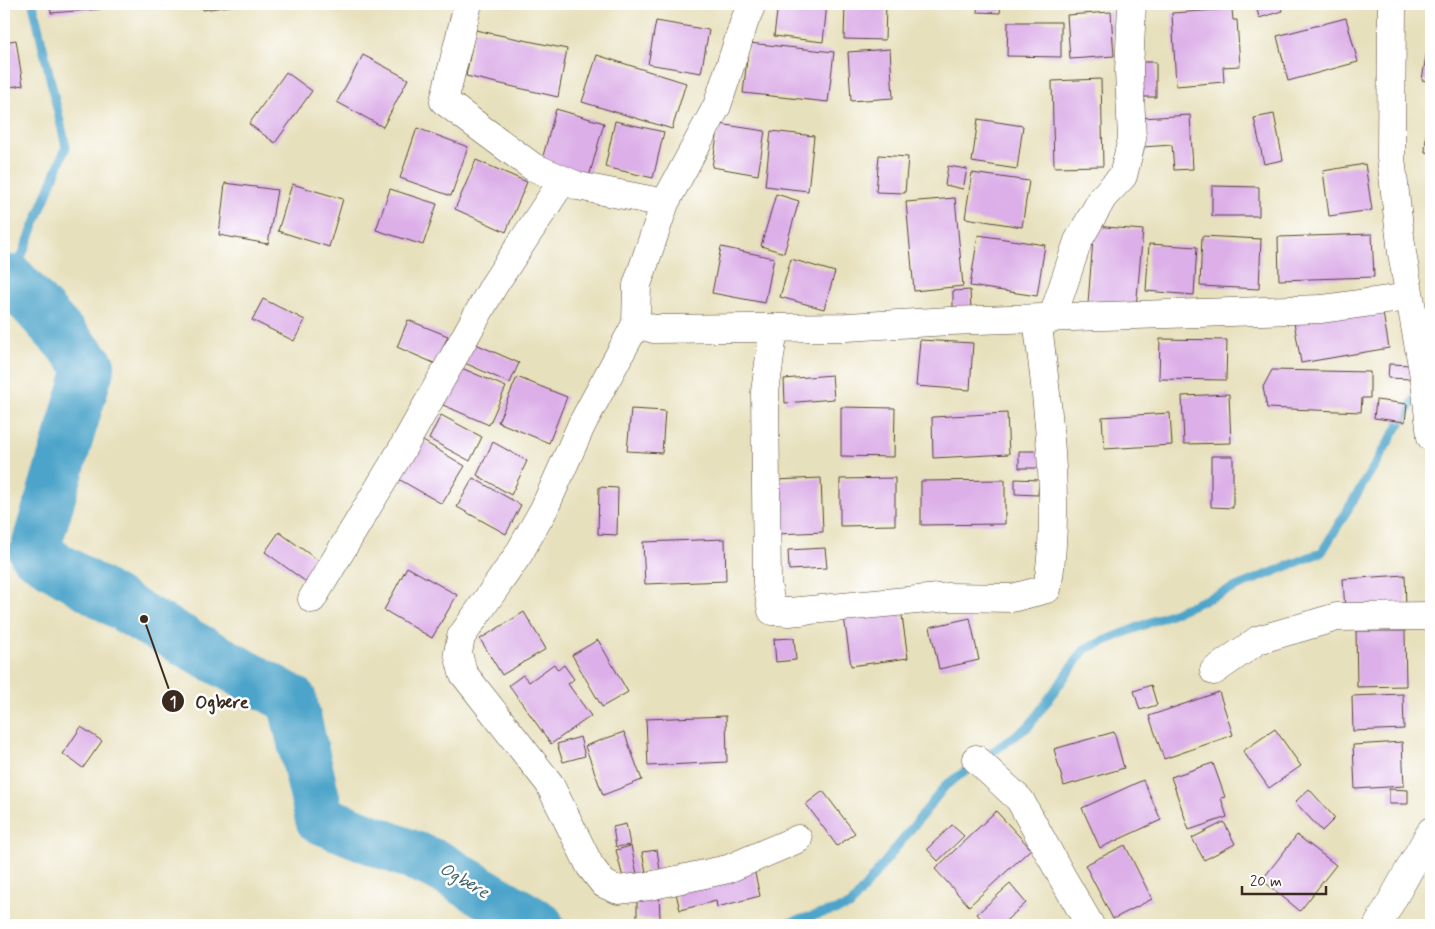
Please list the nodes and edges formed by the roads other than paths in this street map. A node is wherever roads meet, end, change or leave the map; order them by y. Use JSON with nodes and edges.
{"nodes":[{"id":1,"x":468,"y":4,"type":"edge"},
{"id":2,"x":752,"y":4,"type":"edge"},
{"id":3,"x":1132,"y":4,"type":"edge"},
{"id":4,"x":1392,"y":4,"type":"edge"},
{"id":5,"x":563,"y":180,"type":"junction"},
{"id":6,"x":665,"y":203,"type":"junction"},
{"id":7,"x":1408,"y":297,"type":"junction"},
{"id":8,"x":1045,"y":319,"type":"junction"},
{"id":9,"x":636,"y":324,"type":"junction"},
{"id":10,"x":774,"y":328,"type":"junction"},
{"id":11,"x":1431,"y":437,"type":"edge"},
{"id":12,"x":312,"y":599,"type":"dead end"},
{"id":13,"x":1431,"y":616,"type":"edge"},
{"id":14,"x":1214,"y":672,"type":"dead end"},
{"id":15,"x":976,"y":759,"type":"dead end"},
{"id":16,"x":1431,"y":831,"type":"edge"},
{"id":17,"x":798,"y":839,"type":"dead end"},
{"id":18,"x":1090,"y":925,"type":"edge"},
{"id":19,"x":1378,"y":925,"type":"edge"}],
"edges":[{"from":1,"to":5,"type":"street"},
{"from":2,"to":6,"type":"street"},
{"from":3,"to":8,"type":"street"},
{"from":4,"to":7,"type":"street"},
{"from":5,"to":6,"type":"street"},
{"from":5,"to":12,"type":"street"},
{"from":6,"to":9,"type":"street"},
{"from":7,"to":8,"type":"street"},
{"from":7,"to":11,"type":"street"},
{"from":8,"to":10,"type":"street"},
{"from":8,"to":10,"type":"street"},
{"from":9,"to":10,"type":"street"},
{"from":9,"to":17,"type":"street"},
{"from":13,"to":14,"type":"street"},
{"from":15,"to":18,"type":"street"},
{"from":16,"to":19,"type":"street"}]}
